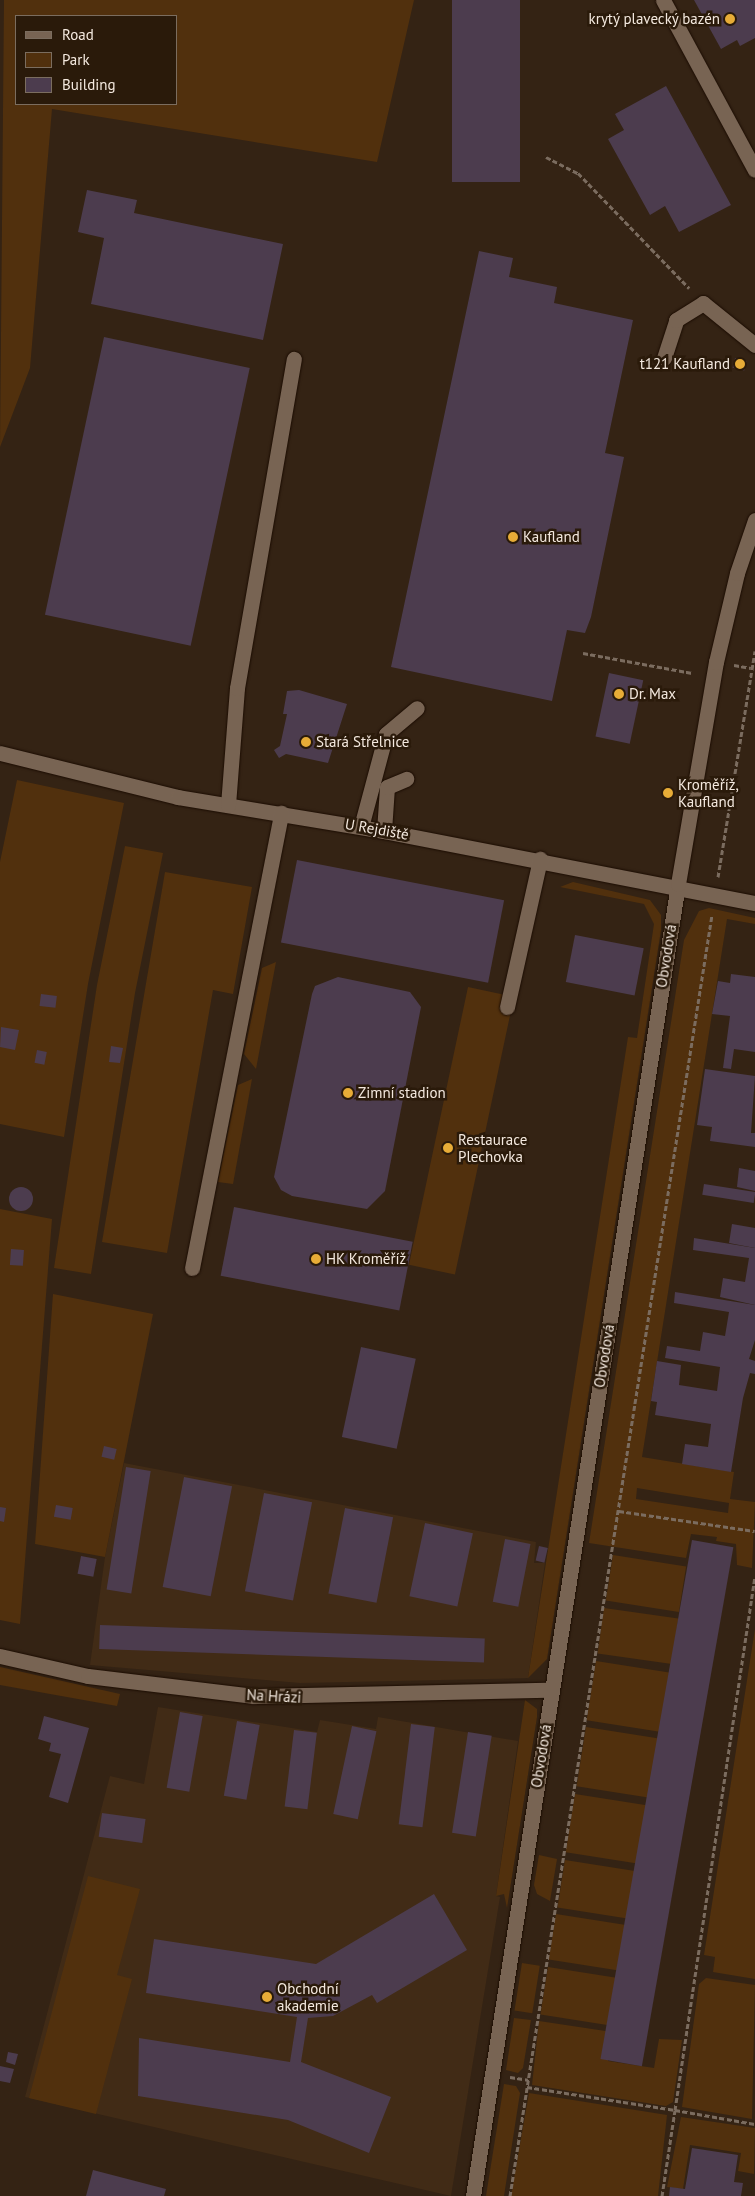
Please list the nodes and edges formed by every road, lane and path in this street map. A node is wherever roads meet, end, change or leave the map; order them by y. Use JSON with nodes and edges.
{"nodes":[{"id":1,"x":663,"y":0,"type":"edge"},
{"id":2,"x":546,"y":157,"type":"dead end"},
{"id":3,"x":755,"y":170,"type":"edge"},
{"id":4,"x":703,"y":303,"type":"junction"},
{"id":5,"x":755,"y":345,"type":"edge"},
{"id":6,"x":664,"y":358,"type":"dead end"},
{"id":7,"x":294,"y":359,"type":"dead end"},
{"id":8,"x":755,"y":520,"type":"edge"},
{"id":9,"x":755,"y":651,"type":"edge"},
{"id":10,"x":583,"y":653,"type":"dead end"},
{"id":11,"x":716,"y":662,"type":"junction"},
{"id":12,"x":751,"y":668,"type":"junction"},
{"id":13,"x":417,"y":708,"type":"dead end"},
{"id":14,"x":0,"y":753,"type":"edge"},
{"id":15,"x":406,"y":779,"type":"dead end"},
{"id":16,"x":228,"y":805,"type":"junction"},
{"id":17,"x":281,"y":813,"type":"junction"},
{"id":18,"x":361,"y":827,"type":"junction"},
{"id":19,"x":384,"y":830,"type":"junction"},
{"id":20,"x":540,"y":860,"type":"junction"},
{"id":21,"x":678,"y":884,"type":"junction"},
{"id":22,"x":715,"y":893,"type":"junction"},
{"id":23,"x":755,"y":903,"type":"edge"},
{"id":24,"x":507,"y":1007,"type":"dead end"},
{"id":25,"x":192,"y":1268,"type":"dead end"},
{"id":26,"x":619,"y":1511,"type":"junction"},
{"id":27,"x":755,"y":1531,"type":"edge"},
{"id":28,"x":755,"y":1576,"type":"edge"},
{"id":29,"x":0,"y":1656,"type":"edge"},
{"id":30,"x":551,"y":1690,"type":"junction"},
{"id":31,"x":528,"y":2087,"type":"junction"},
{"id":32,"x":675,"y":2110,"type":"junction"},
{"id":33,"x":755,"y":2124,"type":"edge"},
{"id":34,"x":473,"y":2196,"type":"edge"},
{"id":35,"x":510,"y":2196,"type":"edge"},
{"id":36,"x":662,"y":2196,"type":"edge"}],
"edges":[{"from":1,"to":3,"type":"street"},
{"from":2,"to":4,"type":"path"},
{"from":4,"to":5,"type":"street"},
{"from":4,"to":6,"type":"street"},
{"from":7,"to":16,"type":"street"},
{"from":8,"to":11,"type":"street","name":"Obvodová"},
{"from":9,"to":12,"type":"path"},
{"from":10,"to":11,"type":"path"},
{"from":11,"to":12,"type":"path"},
{"from":11,"to":21,"type":"street","name":"Obvodová"},
{"from":12,"to":22,"type":"path"},
{"from":13,"to":18,"type":"street"},
{"from":14,"to":16,"type":"street","name":"U Rejdiště"},
{"from":15,"to":19,"type":"street"},
{"from":16,"to":17,"type":"street","name":"U Rejdiště"},
{"from":17,"to":18,"type":"street","name":"U Rejdiště"},
{"from":17,"to":25,"type":"street"},
{"from":18,"to":19,"type":"street","name":"U Rejdiště"},
{"from":19,"to":20,"type":"street","name":"U Rejdiště"},
{"from":20,"to":21,"type":"street","name":"U Rejdiště"},
{"from":20,"to":24,"type":"street"},
{"from":21,"to":22,"type":"street","name":"U Rejdiště"},
{"from":21,"to":30,"type":"street","name":"Obvodová"},
{"from":22,"to":23,"type":"street","name":"U Rejdiště"},
{"from":22,"to":26,"type":"path"},
{"from":26,"to":27,"type":"path"},
{"from":26,"to":31,"type":"path"},
{"from":28,"to":32,"type":"path"},
{"from":29,"to":30,"type":"street","name":"Na Hrázi"},
{"from":30,"to":34,"type":"street","name":"Obvodová"},
{"from":31,"to":32,"type":"path"},
{"from":31,"to":35,"type":"path"},
{"from":32,"to":33,"type":"path"},
{"from":32,"to":36,"type":"path"}]}
